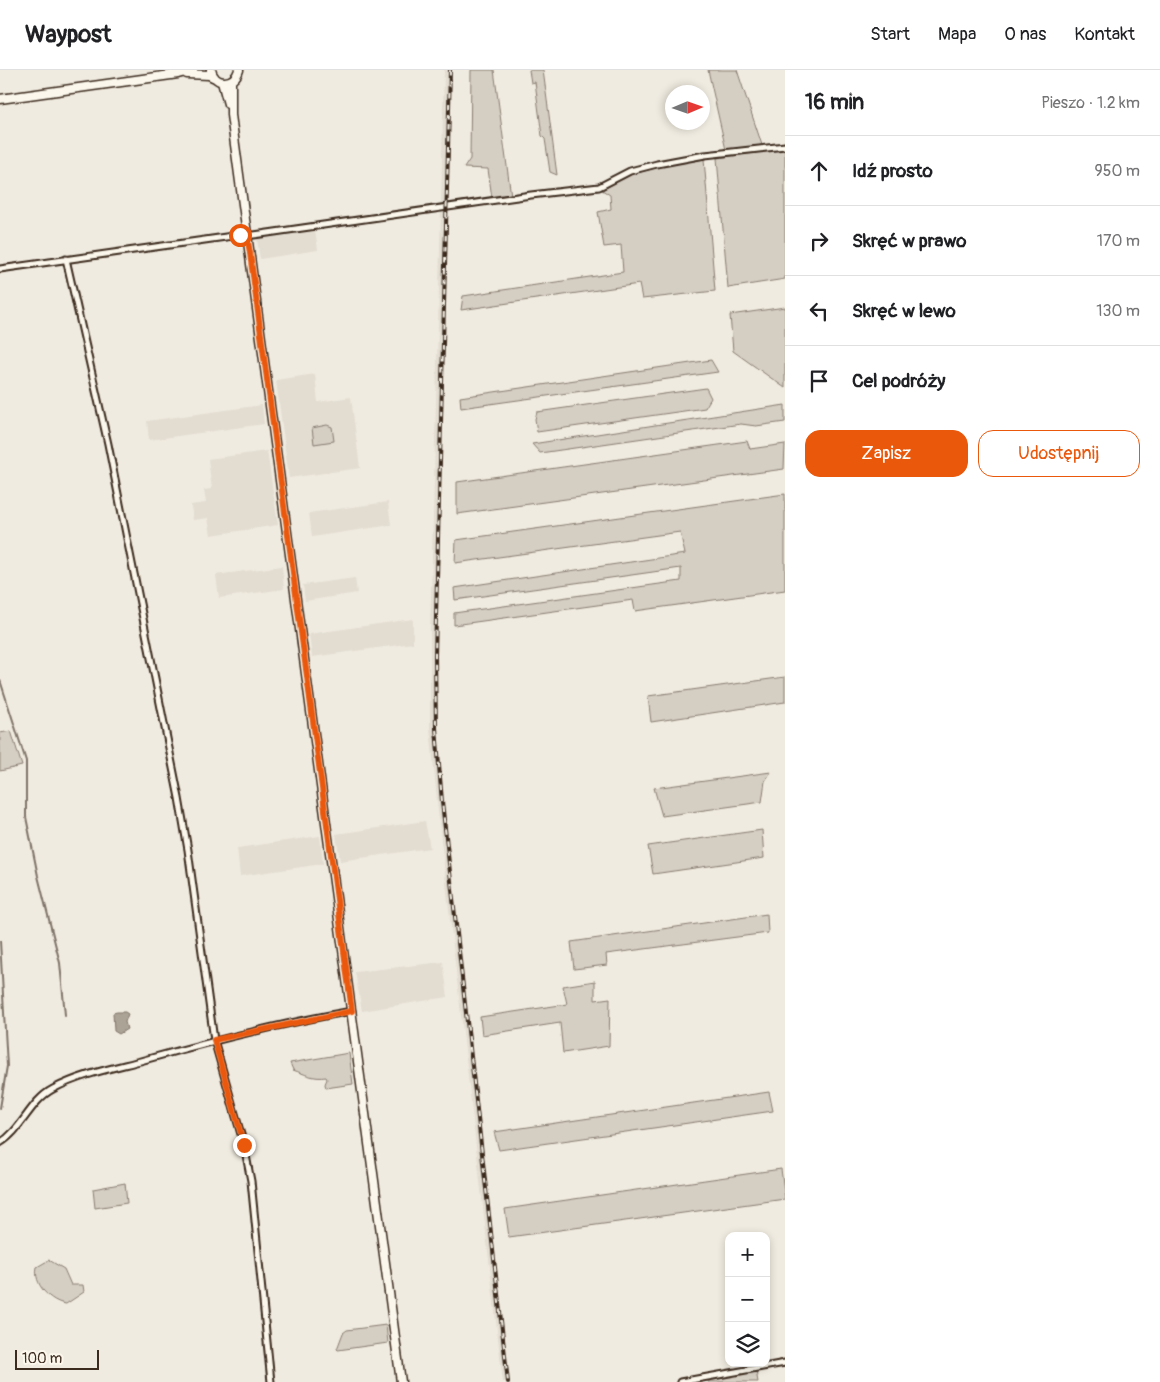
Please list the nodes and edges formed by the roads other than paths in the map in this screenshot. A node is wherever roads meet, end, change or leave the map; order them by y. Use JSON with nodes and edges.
{"nodes":[{"id":1,"x":193,"y":70,"type":"edge"},
{"id":2,"x":239,"y":70,"type":"edge"},
{"id":3,"x":178,"y":74,"type":"junction"},
{"id":4,"x":212,"y":74,"type":"edge"},
{"id":5,"x":231,"y":81,"type":"junction"},
{"id":6,"x":222,"y":82,"type":"junction"},
{"id":7,"x":0,"y":97,"type":"edge"},
{"id":8,"x":231,"y":115,"type":"junction"},
{"id":9,"x":785,"y":146,"type":"edge"},
{"id":10,"x":247,"y":235,"type":"junction"},
{"id":11,"x":66,"y":259,"type":"junction"},
{"id":12,"x":0,"y":269,"type":"edge"},
{"id":13,"x":352,"y":1011,"type":"junction"},
{"id":14,"x":214,"y":1040,"type":"junction"},
{"id":15,"x":0,"y":1143,"type":"edge"},
{"id":16,"x":785,"y":1363,"type":"edge"},
{"id":17,"x":271,"y":1382,"type":"edge"},
{"id":18,"x":401,"y":1382,"type":"edge"},
{"id":19,"x":680,"y":1382,"type":"edge"}],
"edges":[{"from":1,"to":3,"type":"main road"},
{"from":2,"to":5,"type":"main road"},
{"from":3,"to":4,"type":"main road"},
{"from":3,"to":7,"type":"main road"},
{"from":4,"to":6,"type":"main road"},
{"from":5,"to":6,"type":"main road"},
{"from":5,"to":8,"type":"main road"},
{"from":6,"to":8,"type":"main road"},
{"from":8,"to":10,"type":"main road"},
{"from":9,"to":10,"type":"street"},
{"from":10,"to":11,"type":"street"},
{"from":10,"to":13,"type":"main road"},
{"from":11,"to":12,"type":"street"},
{"from":11,"to":14,"type":"street"},
{"from":13,"to":14,"type":"street"},
{"from":13,"to":18,"type":"main road"},
{"from":14,"to":15,"type":"street"},
{"from":14,"to":17,"type":"street"},
{"from":16,"to":19,"type":"street"}]}
